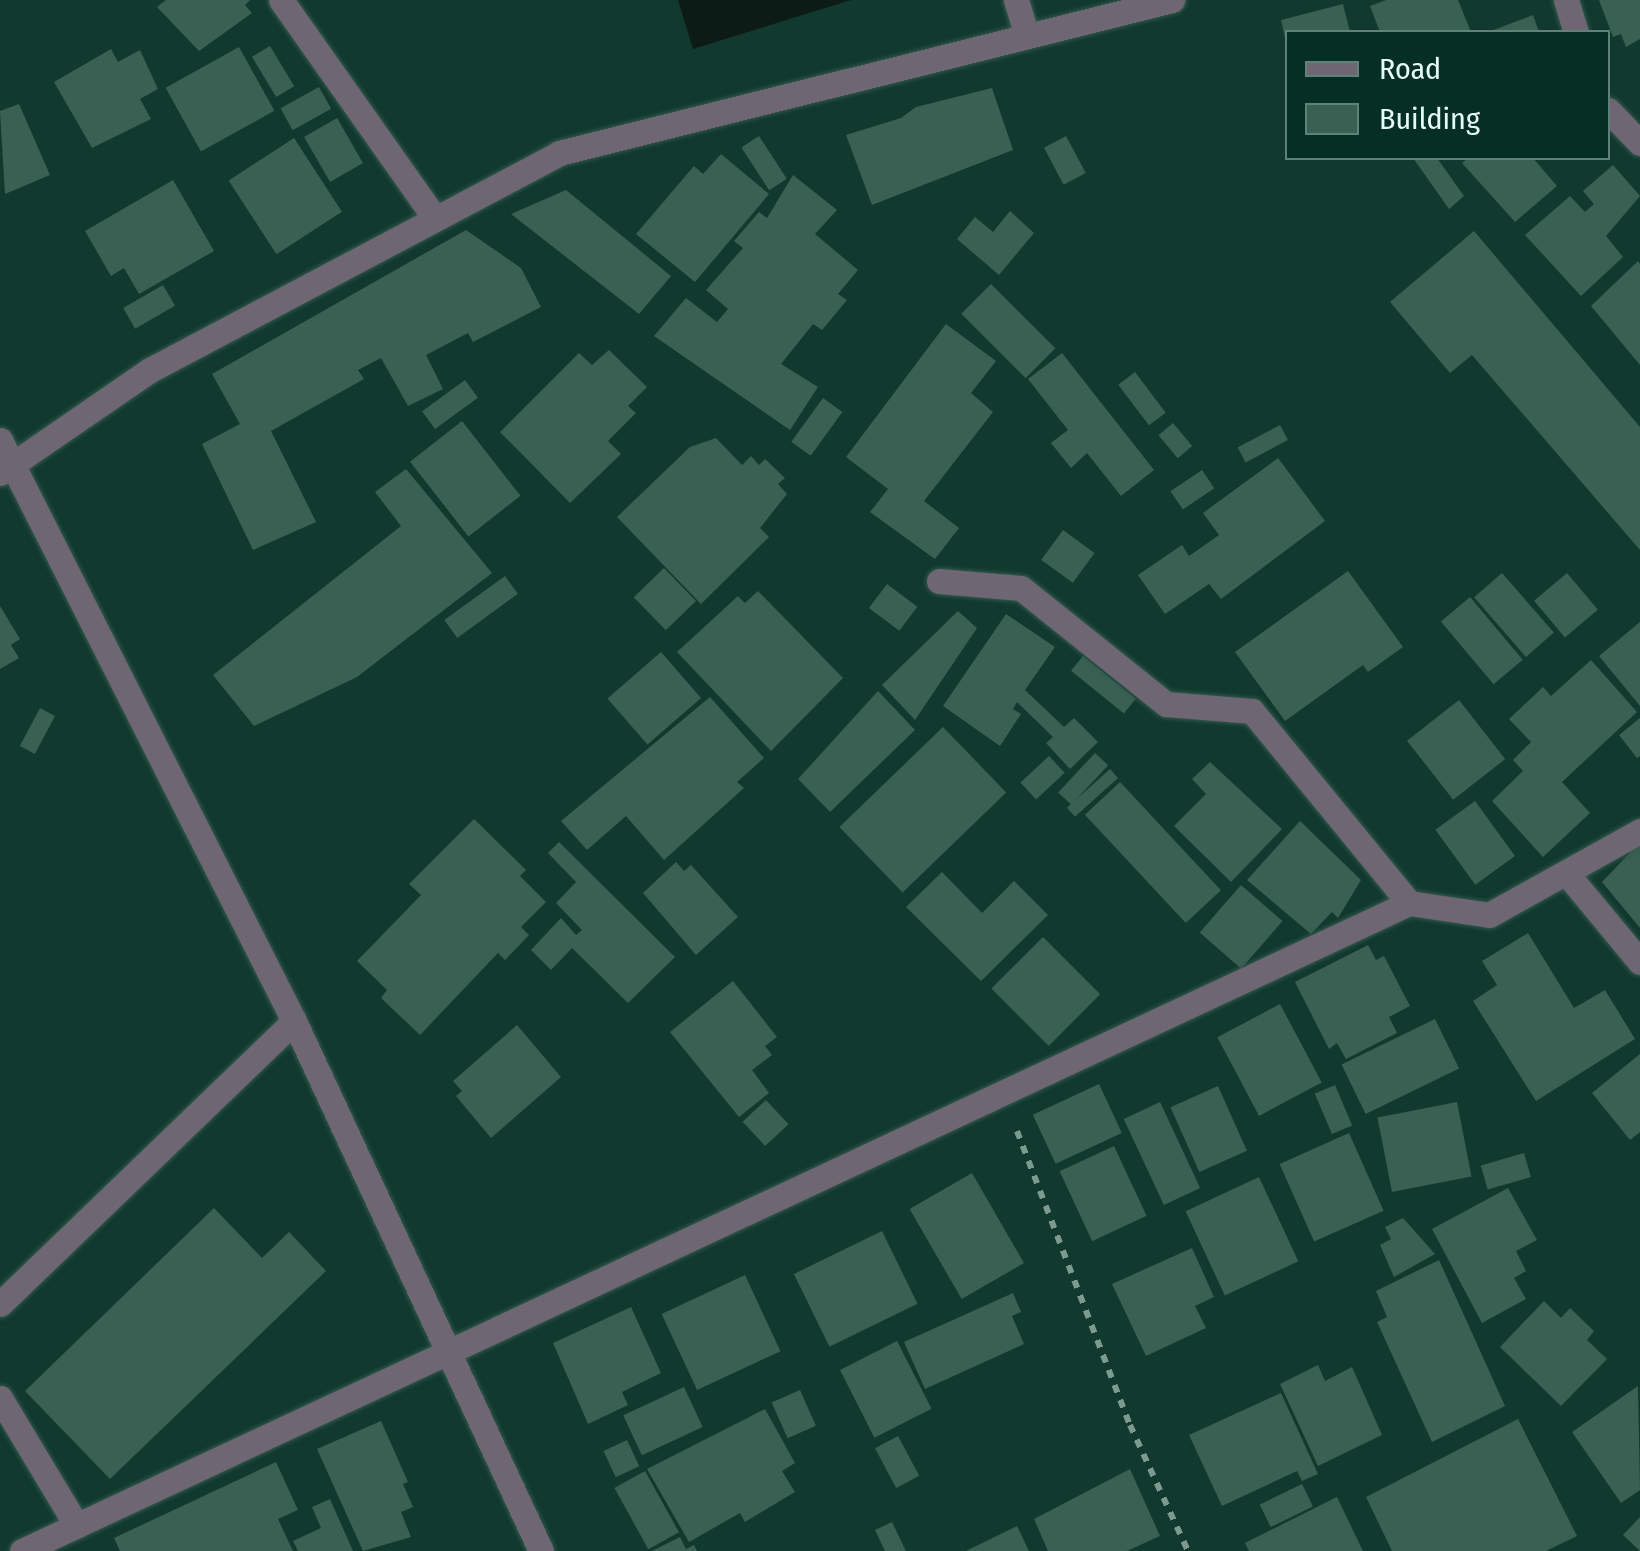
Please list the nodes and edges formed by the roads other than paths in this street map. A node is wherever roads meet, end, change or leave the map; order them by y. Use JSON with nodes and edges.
{"nodes":[{"id":1,"x":281,"y":0,"type":"edge"},
{"id":2,"x":1172,"y":0,"type":"edge"},
{"id":3,"x":1566,"y":0,"type":"edge"},
{"id":4,"x":1018,"y":2,"type":"edge"},
{"id":5,"x":1575,"y":30,"type":"edge"},
{"id":6,"x":1026,"y":34,"type":"junction"},
{"id":7,"x":1610,"y":112,"type":"edge"},
{"id":8,"x":1640,"y":142,"type":"edge"},
{"id":9,"x":432,"y":214,"type":"junction"},
{"id":10,"x":0,"y":440,"type":"edge"},
{"id":11,"x":6,"y":470,"type":"edge"},
{"id":12,"x":938,"y":581,"type":"dead end"},
{"id":13,"x":1640,"y":831,"type":"edge"},
{"id":14,"x":1568,"y":875,"type":"junction"},
{"id":15,"x":1409,"y":903,"type":"junction"},
{"id":16,"x":1640,"y":962,"type":"edge"},
{"id":17,"x":294,"y":1021,"type":"junction"},
{"id":18,"x":0,"y":1304,"type":"edge"},
{"id":19,"x":446,"y":1353,"type":"junction"},
{"id":20,"x":0,"y":1398,"type":"edge"},
{"id":21,"x":75,"y":1535,"type":"edge"},
{"id":22,"x":22,"y":1551,"type":"edge"},
{"id":23,"x":541,"y":1551,"type":"edge"}],
"edges":[{"from":1,"to":9,"type":"street"},
{"from":2,"to":6,"type":"street"},
{"from":3,"to":5,"type":"street"},
{"from":4,"to":6,"type":"street"},
{"from":6,"to":9,"type":"street"},
{"from":7,"to":8,"type":"street"},
{"from":9,"to":11,"type":"street"},
{"from":10,"to":11,"type":"street"},
{"from":11,"to":17,"type":"street"},
{"from":12,"to":15,"type":"street"},
{"from":13,"to":14,"type":"street"},
{"from":14,"to":15,"type":"street"},
{"from":14,"to":16,"type":"street"},
{"from":15,"to":19,"type":"street"},
{"from":17,"to":18,"type":"street"},
{"from":17,"to":19,"type":"street"},
{"from":19,"to":21,"type":"street"},
{"from":19,"to":23,"type":"street"},
{"from":20,"to":21,"type":"street"},
{"from":21,"to":22,"type":"street"}]}
